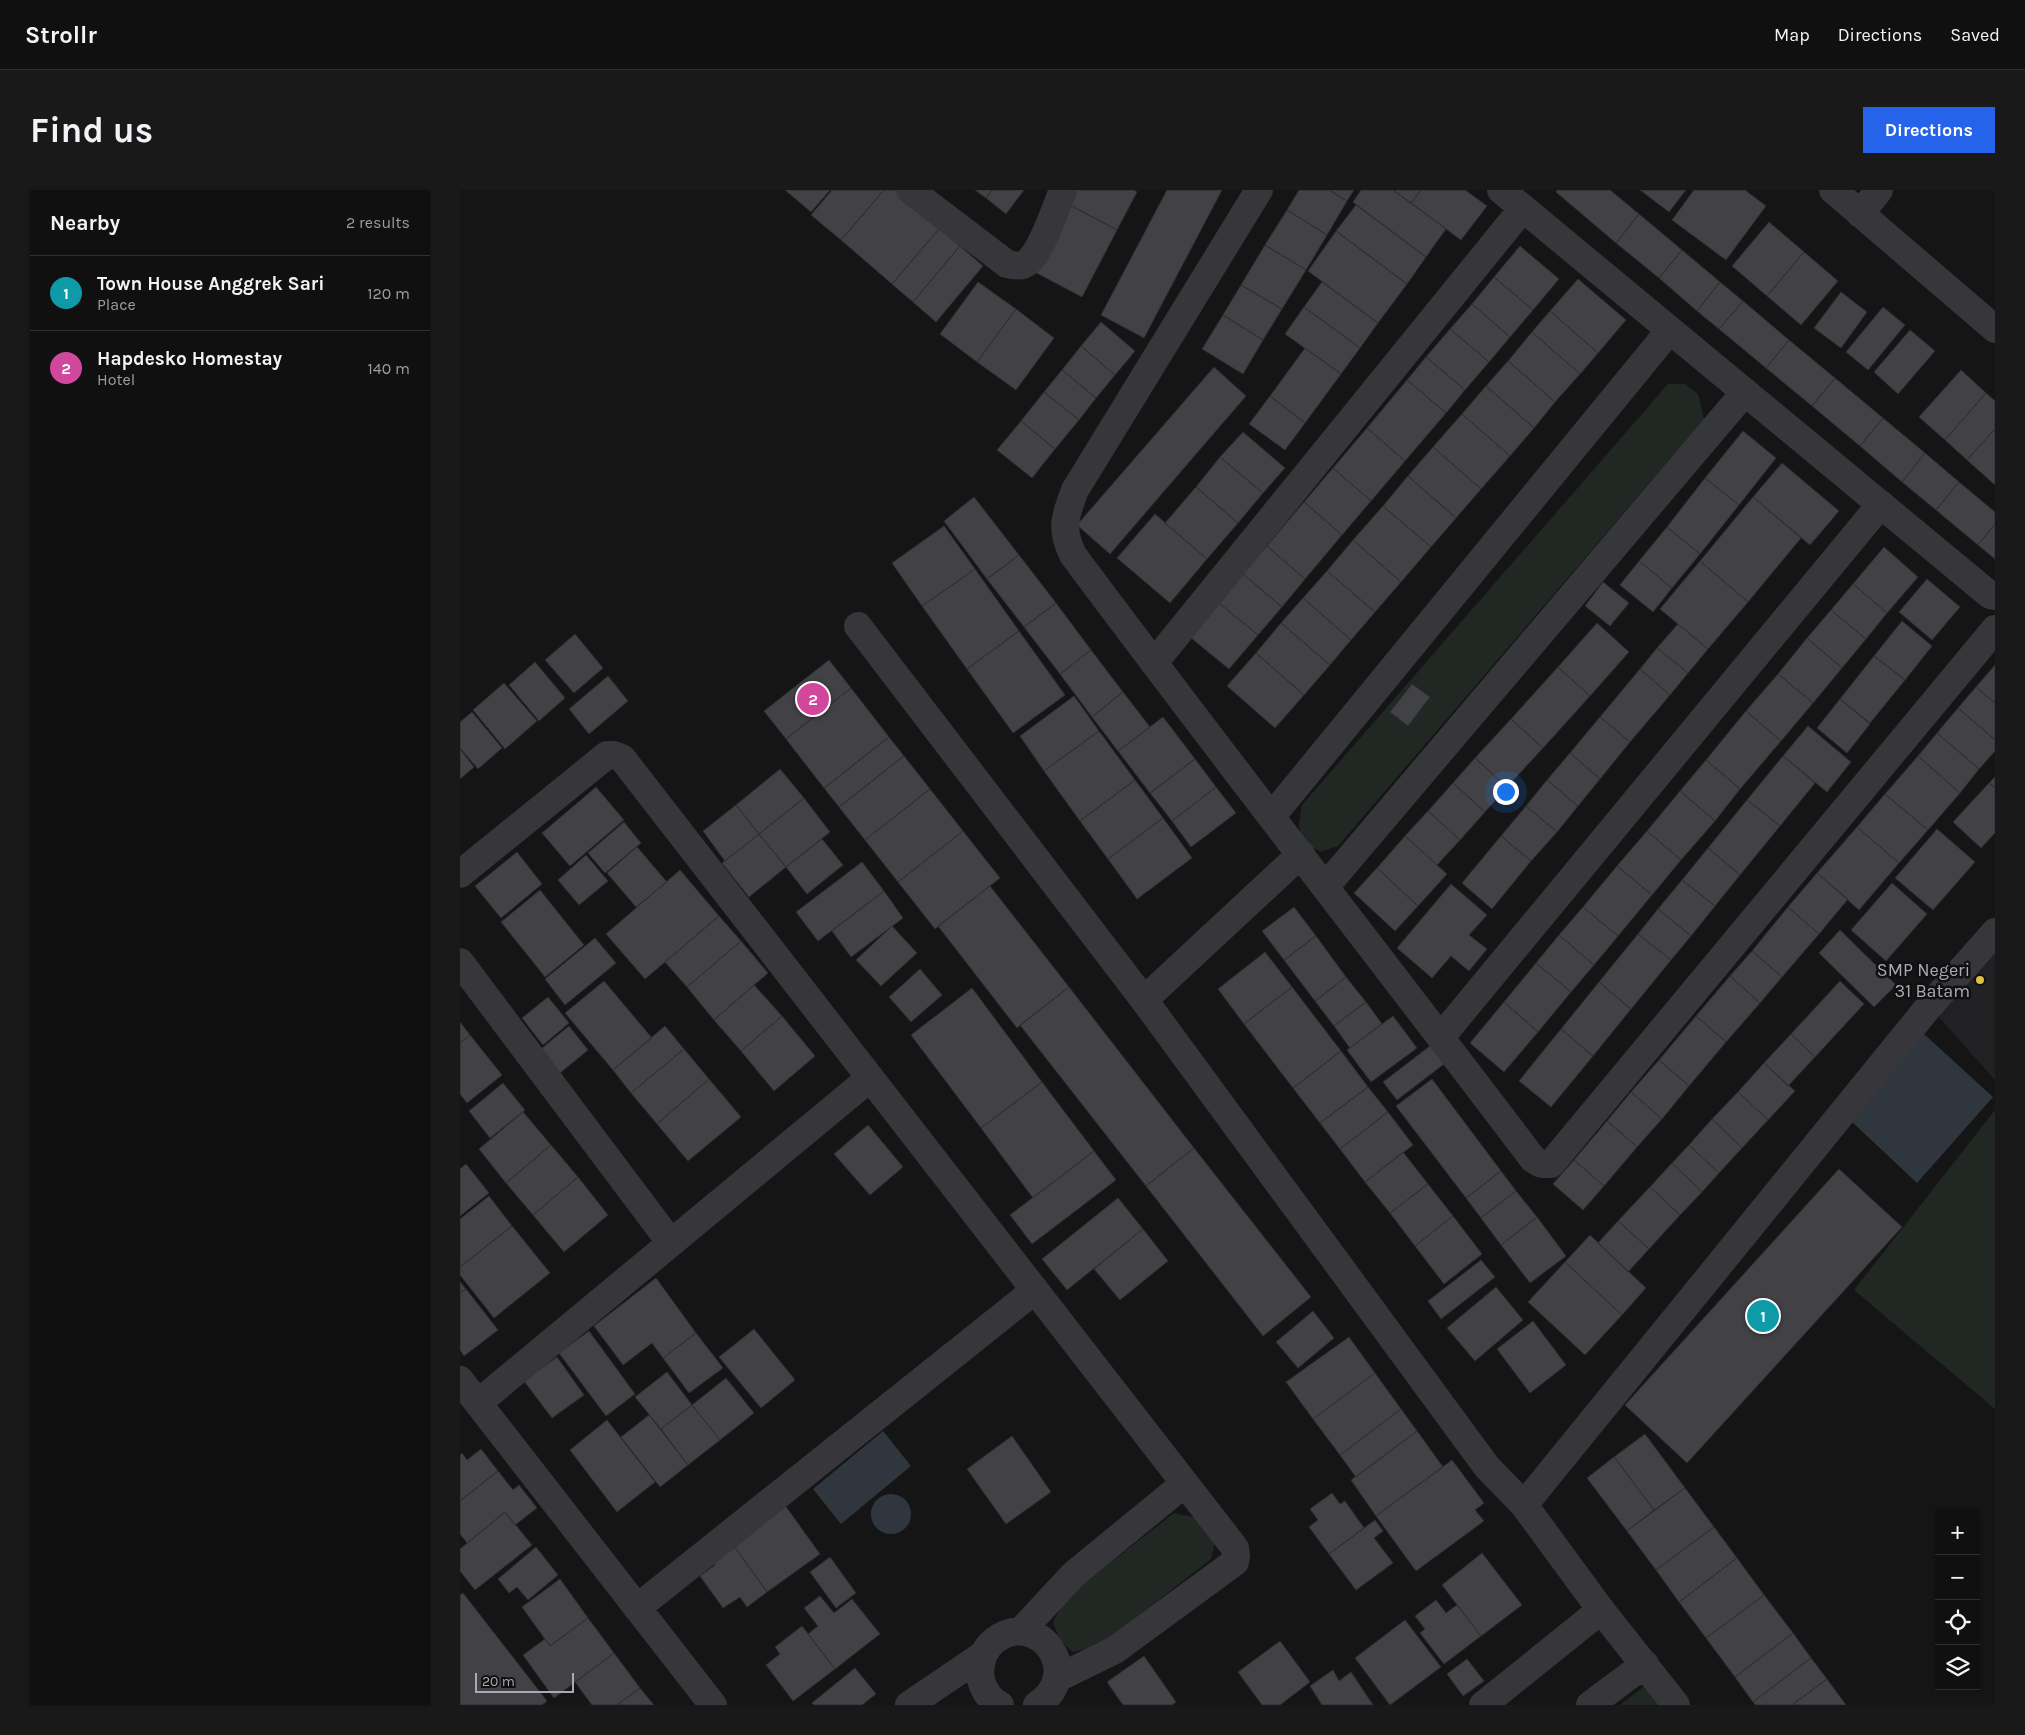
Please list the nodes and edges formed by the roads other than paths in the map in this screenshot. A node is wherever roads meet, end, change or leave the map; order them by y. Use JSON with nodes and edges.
{"nodes":[{"id":1,"x":910,"y":190,"type":"edge"},
{"id":2,"x":1063,"y":190,"type":"edge"},
{"id":3,"x":1259,"y":190,"type":"edge"},
{"id":4,"x":1501,"y":190,"type":"edge"},
{"id":5,"x":1832,"y":190,"type":"edge"},
{"id":6,"x":1879,"y":190,"type":"edge"},
{"id":7,"x":1523,"y":208,"type":"junction"},
{"id":8,"x":1860,"y":214,"type":"junction"},
{"id":9,"x":1995,"y":329,"type":"edge"},
{"id":10,"x":1670,"y":330,"type":"junction"},
{"id":11,"x":1745,"y":392,"type":"junction"},
{"id":12,"x":1881,"y":504,"type":"junction"},
{"id":13,"x":1995,"y":596,"type":"edge"},
{"id":14,"x":858,"y":626,"type":"dead end"},
{"id":15,"x":1995,"y":629,"type":"edge"},
{"id":16,"x":1154,"y":663,"type":"junction"},
{"id":17,"x":1272,"y":816,"type":"junction"},
{"id":18,"x":1301,"y":854,"type":"junction"},
{"id":19,"x":460,"y":874,"type":"edge"},
{"id":20,"x":1326,"y":886,"type":"junction"},
{"id":21,"x":1995,"y":932,"type":"edge"},
{"id":22,"x":460,"y":962,"type":"edge"},
{"id":23,"x":1144,"y":1000,"type":"junction"},
{"id":24,"x":1441,"y":1037,"type":"junction"},
{"id":25,"x":870,"y":1078,"type":"junction"},
{"id":26,"x":671,"y":1243,"type":"junction"},
{"id":27,"x":1035,"y":1290,"type":"junction"},
{"id":28,"x":460,"y":1380,"type":"edge"},
{"id":29,"x":478,"y":1403,"type":"junction"},
{"id":30,"x":1184,"y":1484,"type":"junction"},
{"id":31,"x":1524,"y":1505,"type":"junction"},
{"id":32,"x":637,"y":1608,"type":"junction"},
{"id":33,"x":1601,"y":1610,"type":"junction"},
{"id":34,"x":1020,"y":1631,"type":"junction"},
{"id":35,"x":984,"y":1654,"type":"junction"},
{"id":36,"x":1645,"y":1664,"type":"junction"},
{"id":37,"x":1051,"y":1695,"type":"edge"},
{"id":38,"x":713,"y":1705,"type":"edge"},
{"id":39,"x":909,"y":1705,"type":"edge"},
{"id":40,"x":1000,"y":1705,"type":"edge"},
{"id":41,"x":1483,"y":1705,"type":"edge"},
{"id":42,"x":1590,"y":1705,"type":"edge"},
{"id":43,"x":1676,"y":1705,"type":"edge"}],
"edges":[{"from":1,"to":2,"type":"street"},
{"from":3,"to":16,"type":"street"},
{"from":4,"to":7,"type":"street"},
{"from":5,"to":8,"type":"street"},
{"from":6,"to":8,"type":"street"},
{"from":7,"to":10,"type":"street"},
{"from":7,"to":16,"type":"street"},
{"from":8,"to":9,"type":"street"},
{"from":10,"to":11,"type":"street"},
{"from":10,"to":17,"type":"street"},
{"from":11,"to":12,"type":"street"},
{"from":11,"to":20,"type":"street"},
{"from":12,"to":13,"type":"street"},
{"from":12,"to":24,"type":"street"},
{"from":14,"to":23,"type":"street"},
{"from":15,"to":24,"type":"street"},
{"from":16,"to":17,"type":"street"},
{"from":17,"to":18,"type":"street"},
{"from":18,"to":20,"type":"street"},
{"from":18,"to":23,"type":"street"},
{"from":19,"to":25,"type":"street"},
{"from":20,"to":24,"type":"street"},
{"from":21,"to":31,"type":"street"},
{"from":22,"to":26,"type":"street"},
{"from":23,"to":31,"type":"street"},
{"from":25,"to":26,"type":"street"},
{"from":25,"to":27,"type":"street"},
{"from":26,"to":29,"type":"street"},
{"from":27,"to":30,"type":"street"},
{"from":27,"to":32,"type":"street"},
{"from":28,"to":29,"type":"street"},
{"from":29,"to":32,"type":"street"},
{"from":30,"to":34,"type":"street"},
{"from":30,"to":37,"type":"street"},
{"from":31,"to":33,"type":"street"},
{"from":32,"to":38,"type":"street"},
{"from":33,"to":36,"type":"street"},
{"from":33,"to":41,"type":"street"},
{"from":34,"to":35,"type":"street"},
{"from":34,"to":37,"type":"street"},
{"from":35,"to":39,"type":"street"},
{"from":35,"to":40,"type":"street"},
{"from":36,"to":42,"type":"street"},
{"from":36,"to":43,"type":"street"}]}
